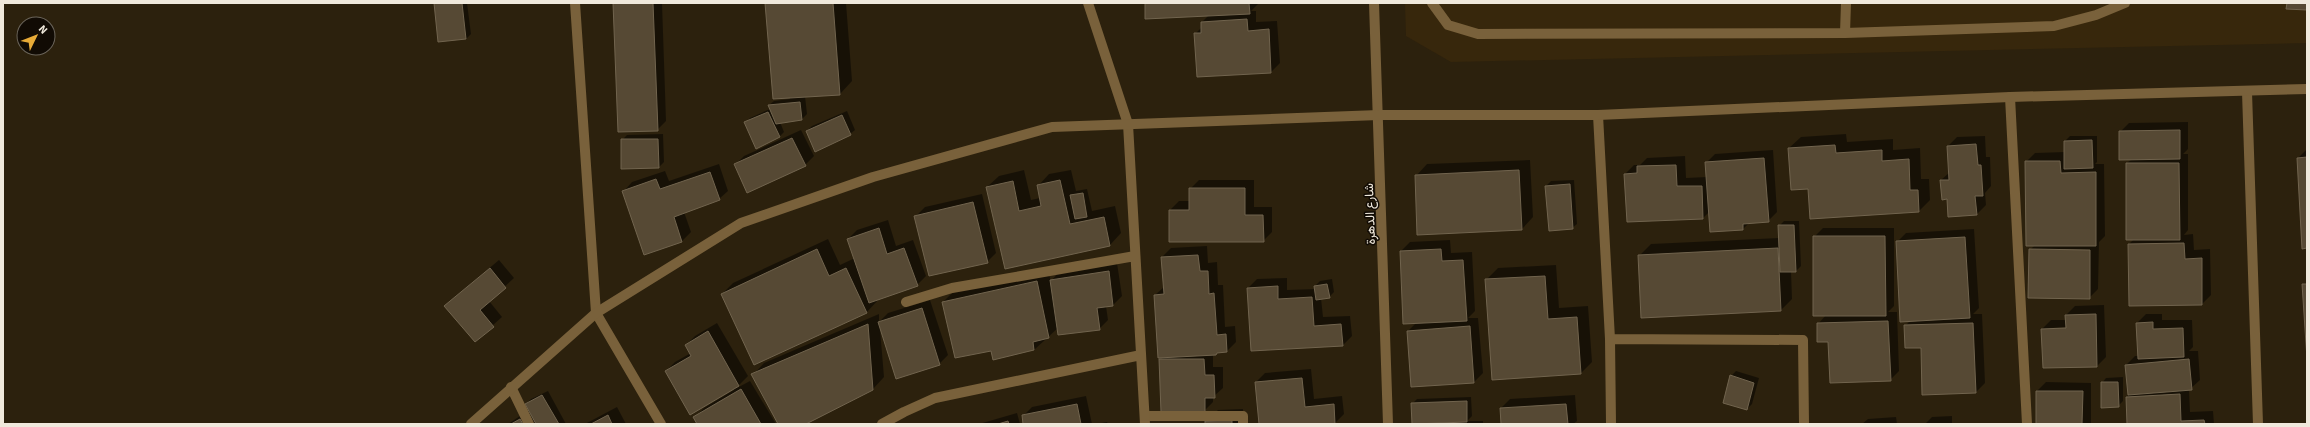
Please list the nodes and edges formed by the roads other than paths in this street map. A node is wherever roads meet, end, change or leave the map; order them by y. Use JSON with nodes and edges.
{"nodes":[{"id":1,"x":575,"y":3,"type":"edge"},
{"id":2,"x":1088,"y":3,"type":"edge"},
{"id":3,"x":1374,"y":3,"type":"edge"},
{"id":4,"x":1432,"y":3,"type":"edge"},
{"id":5,"x":1846,"y":3,"type":"edge"},
{"id":6,"x":2125,"y":3,"type":"edge"},
{"id":7,"x":1846,"y":33,"type":"junction"},
{"id":8,"x":2307,"y":90,"type":"edge"},
{"id":9,"x":2247,"y":92,"type":"junction"},
{"id":10,"x":2010,"y":97,"type":"junction"},
{"id":11,"x":1598,"y":115,"type":"junction"},
{"id":12,"x":1379,"y":116,"type":"junction"},
{"id":13,"x":1128,"y":124,"type":"junction"},
{"id":14,"x":1135,"y":256,"type":"junction"},
{"id":15,"x":906,"y":302,"type":"dead end"},
{"id":16,"x":596,"y":312,"type":"junction"},
{"id":17,"x":1610,"y":339,"type":"junction"},
{"id":18,"x":1141,"y":356,"type":"junction"},
{"id":19,"x":511,"y":387,"type":"junction"},
{"id":20,"x":1146,"y":420,"type":"edge"},
{"id":21,"x":471,"y":424,"type":"edge"},
{"id":22,"x":529,"y":424,"type":"edge"},
{"id":23,"x":661,"y":424,"type":"edge"},
{"id":24,"x":882,"y":424,"type":"edge"},
{"id":25,"x":1243,"y":424,"type":"edge"},
{"id":26,"x":1388,"y":424,"type":"edge"},
{"id":27,"x":1611,"y":424,"type":"edge"},
{"id":28,"x":1804,"y":424,"type":"edge"},
{"id":29,"x":2027,"y":424,"type":"edge"},
{"id":30,"x":2258,"y":424,"type":"edge"}],
"edges":[{"from":1,"to":16,"type":"street"},
{"from":2,"to":13,"type":"street"},
{"from":3,"to":12,"type":"street","name":"شارع الدهرة"},
{"from":4,"to":7,"type":"street"},
{"from":5,"to":7,"type":"street"},
{"from":6,"to":7,"type":"street"},
{"from":8,"to":9,"type":"street"},
{"from":9,"to":10,"type":"street"},
{"from":9,"to":30,"type":"street"},
{"from":10,"to":11,"type":"street"},
{"from":10,"to":29,"type":"street"},
{"from":11,"to":12,"type":"street"},
{"from":11,"to":17,"type":"street"},
{"from":12,"to":13,"type":"street"},
{"from":12,"to":26,"type":"street","name":"شارع الدهرة"},
{"from":13,"to":14,"type":"street"},
{"from":13,"to":16,"type":"street"},
{"from":14,"to":15,"type":"street"},
{"from":14,"to":18,"type":"street"},
{"from":16,"to":19,"type":"street"},
{"from":16,"to":23,"type":"street"},
{"from":17,"to":27,"type":"street"},
{"from":17,"to":28,"type":"street"},
{"from":18,"to":20,"type":"street"},
{"from":18,"to":24,"type":"street"},
{"from":19,"to":21,"type":"street"},
{"from":19,"to":22,"type":"street"},
{"from":20,"to":25,"type":"street"}]}
